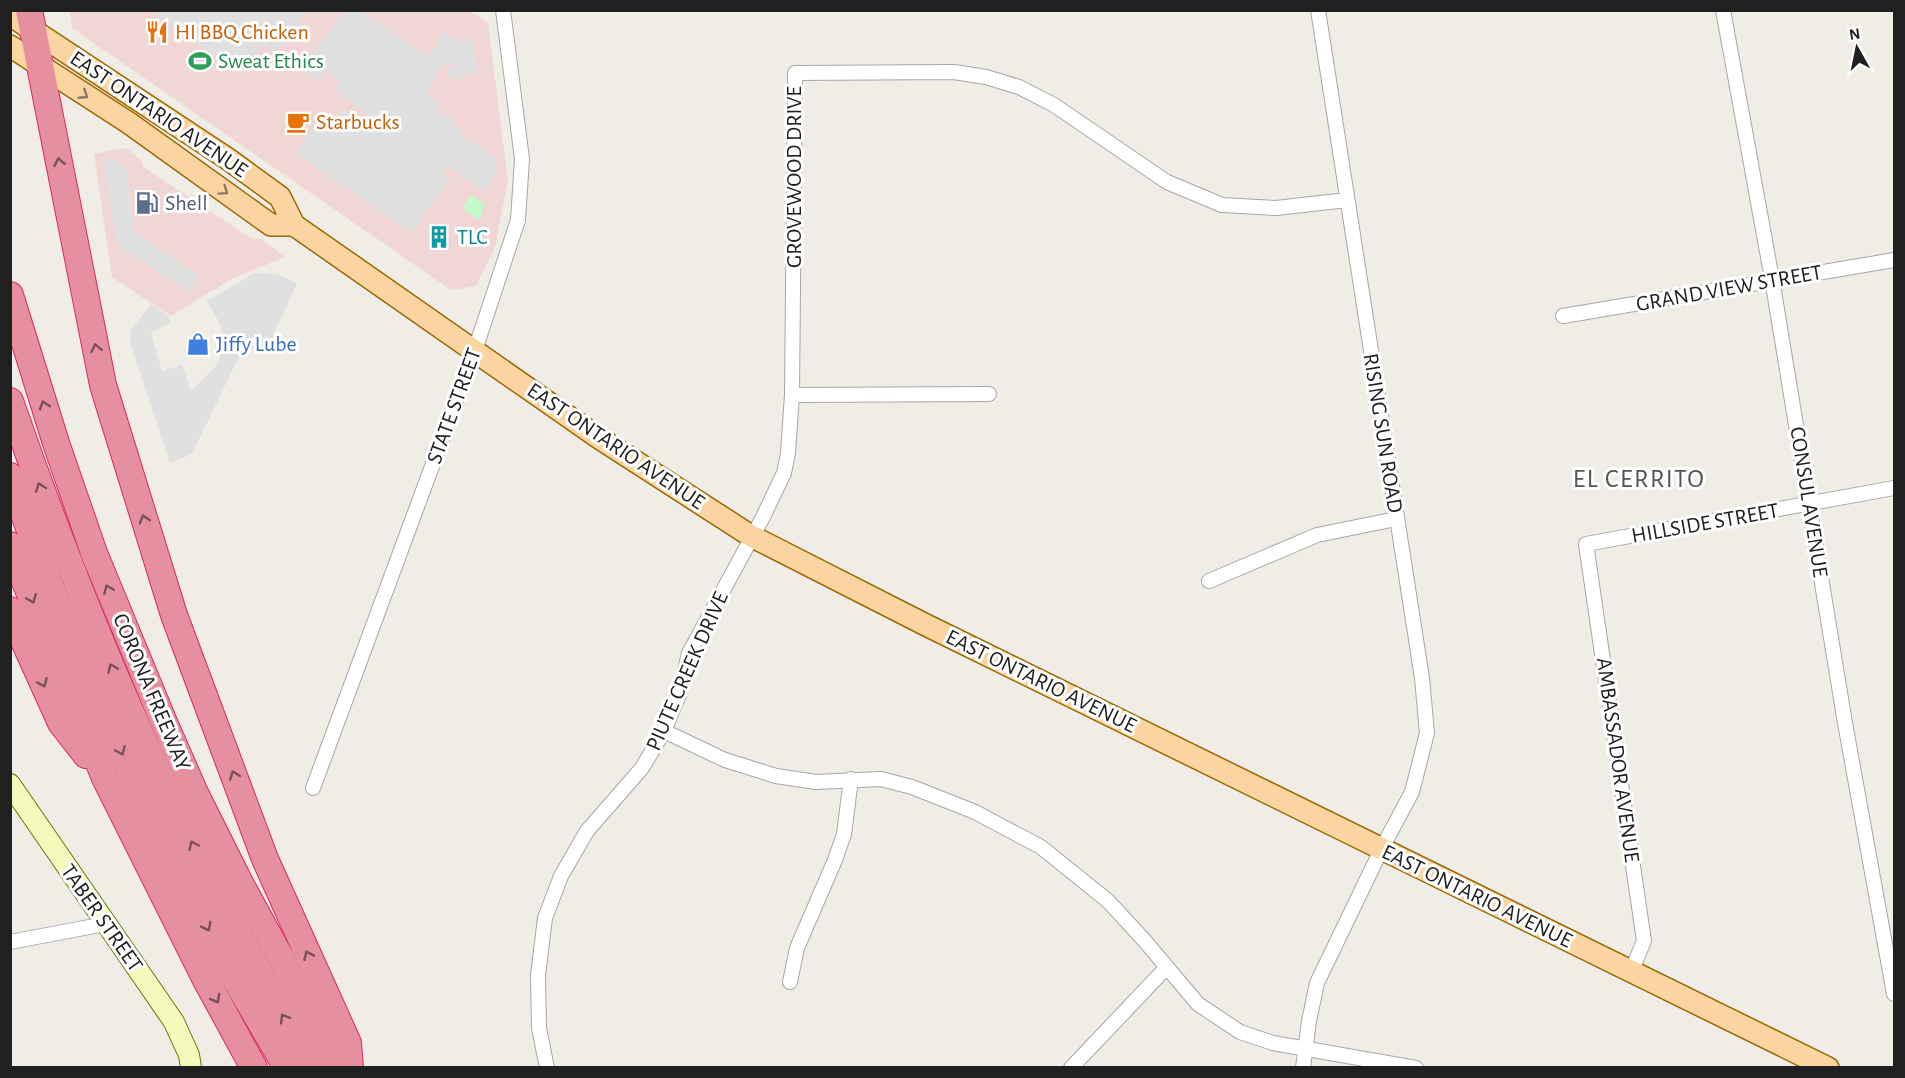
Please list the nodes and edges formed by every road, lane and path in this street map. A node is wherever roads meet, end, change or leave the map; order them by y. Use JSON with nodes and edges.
{"nodes":[{"id":1,"x":503,"y":10,"type":"edge"},
{"id":2,"x":1318,"y":10,"type":"edge"},
{"id":3,"x":1723,"y":10,"type":"edge"},
{"id":4,"x":10,"y":15,"type":"edge"},
{"id":5,"x":30,"y":20,"type":"edge"},
{"id":6,"x":10,"y":46,"type":"edge"},
{"id":7,"x":40,"y":66,"type":"junction"},
{"id":8,"x":159,"y":145,"type":"junction"},
{"id":9,"x":228,"y":159,"type":"junction"},
{"id":10,"x":1347,"y":200,"type":"junction"},
{"id":11,"x":294,"y":225,"type":"junction"},
{"id":12,"x":1894,"y":260,"type":"edge"},
{"id":13,"x":1772,"y":279,"type":"junction"},
{"id":14,"x":10,"y":295,"type":"edge"},
{"id":15,"x":1563,"y":316,"type":"dead end"},
{"id":16,"x":475,"y":350,"type":"junction"},
{"id":17,"x":989,"y":394,"type":"dead end"},
{"id":18,"x":792,"y":395,"type":"junction"},
{"id":19,"x":10,"y":401,"type":"edge"},
{"id":20,"x":10,"y":476,"type":"edge"},
{"id":21,"x":1894,"y":488,"type":"edge"},
{"id":22,"x":1809,"y":504,"type":"junction"},
{"id":23,"x":1396,"y":519,"type":"junction"},
{"id":24,"x":751,"y":536,"type":"junction"},
{"id":25,"x":1586,"y":544,"type":"joint"},
{"id":26,"x":10,"y":545,"type":"edge"},
{"id":27,"x":1209,"y":581,"type":"dead end"},
{"id":28,"x":10,"y":610,"type":"edge"},
{"id":29,"x":664,"y":731,"type":"junction"},
{"id":30,"x":105,"y":778,"type":"junction"},
{"id":31,"x":851,"y":779,"type":"junction"},
{"id":32,"x":10,"y":784,"type":"edge"},
{"id":33,"x":313,"y":788,"type":"dead end"},
{"id":34,"x":1382,"y":848,"type":"junction"},
{"id":35,"x":105,"y":924,"type":"junction"},
{"id":36,"x":10,"y":942,"type":"edge"},
{"id":37,"x":1166,"y":968,"type":"junction"},
{"id":38,"x":1631,"y":972,"type":"junction"},
{"id":39,"x":790,"y":982,"type":"dead end"},
{"id":40,"x":1894,"y":994,"type":"edge"},
{"id":41,"x":1305,"y":1047,"type":"junction"},
{"id":42,"x":190,"y":1061,"type":"edge"},
{"id":43,"x":254,"y":1068,"type":"edge"},
{"id":44,"x":287,"y":1068,"type":"edge"},
{"id":45,"x":315,"y":1068,"type":"edge"},
{"id":46,"x":343,"y":1068,"type":"edge"},
{"id":47,"x":350,"y":1068,"type":"edge"},
{"id":48,"x":547,"y":1068,"type":"edge"},
{"id":49,"x":1071,"y":1068,"type":"edge"},
{"id":50,"x":1303,"y":1068,"type":"edge"},
{"id":51,"x":1416,"y":1068,"type":"edge"},
{"id":52,"x":1828,"y":1068,"type":"edge"}],
"edges":[{"from":1,"to":16,"type":"street","name":"STATE STREET"},
{"from":2,"to":10,"type":"street","name":"RISING SUN ROAD"},
{"from":3,"to":13,"type":"street","name":"CONSUL AVENUE"},
{"from":4,"to":5,"type":"main road","name":"EAST ONTARIO AVENUE"},
{"from":5,"to":7,"type":"highway"},
{"from":5,"to":9,"type":"main road","name":"EAST ONTARIO AVENUE"},
{"from":6,"to":7,"type":"main road","name":"EAST ONTARIO AVENUE"},
{"from":7,"to":8,"type":"main road","name":"EAST ONTARIO AVENUE","one_way":true},
{"from":47,"to":7,"type":"highway","one_way":true},
{"from":8,"to":9,"type":"main road"},
{"from":8,"to":11,"type":"main road","name":"EAST ONTARIO AVENUE","one_way":true},
{"from":9,"to":11,"type":"main road","name":"EAST ONTARIO AVENUE"},
{"from":10,"to":18,"type":"street","name":"GROVEWOOD DRIVE"},
{"from":10,"to":23,"type":"street","name":"RISING SUN ROAD"},
{"from":11,"to":16,"type":"main road","name":"EAST ONTARIO AVENUE"},
{"from":12,"to":13,"type":"street","name":"GRAND VIEW STREET"},
{"from":13,"to":15,"type":"street","name":"GRAND VIEW STREET"},
{"from":13,"to":22,"type":"street","name":"CONSUL AVENUE"},
{"from":46,"to":14,"type":"highway","name":"CORONA FREEWAY","one_way":true},
{"from":16,"to":24,"type":"main road","name":"EAST ONTARIO AVENUE"},
{"from":16,"to":33,"type":"street","name":"STATE STREET"},
{"from":17,"to":18,"type":"street"},
{"from":18,"to":24,"type":"street","name":"GROVEWOOD DRIVE"},
{"from":45,"to":19,"type":"highway","one_way":true},
{"from":20,"to":44,"type":"highway","one_way":true},
{"from":21,"to":22,"type":"street","name":"HILLSIDE STREET"},
{"from":22,"to":25,"type":"street","name":"HILLSIDE STREET"},
{"from":22,"to":40,"type":"street","name":"CONSUL AVENUE"},
{"from":23,"to":27,"type":"street"},
{"from":23,"to":34,"type":"street","name":"RISING SUN ROAD"},
{"from":24,"to":29,"type":"street","name":"PIUTE CREEK DRIVE"},
{"from":24,"to":34,"type":"main road","name":"EAST ONTARIO AVENUE"},
{"from":25,"to":38,"type":"street","name":"AMBASSADOR AVENUE"},
{"from":26,"to":30,"type":"highway","one_way":true},
{"from":28,"to":30,"type":"highway","one_way":true},
{"from":29,"to":31,"type":"street"},
{"from":29,"to":48,"type":"street","name":"PIUTE CREEK DRIVE"},
{"from":30,"to":43,"type":"highway","one_way":true},
{"from":31,"to":37,"type":"street"},
{"from":31,"to":39,"type":"street"},
{"from":32,"to":35,"type":"street","name":"TABER STREET"},
{"from":34,"to":38,"type":"main road","name":"EAST ONTARIO AVENUE"},
{"from":34,"to":41,"type":"street"},
{"from":35,"to":36,"type":"street"},
{"from":35,"to":42,"type":"street","name":"TABER STREET"},
{"from":37,"to":41,"type":"street"},
{"from":37,"to":49,"type":"street"},
{"from":38,"to":52,"type":"main road","name":"EAST ONTARIO AVENUE"},
{"from":41,"to":50,"type":"street"},
{"from":41,"to":51,"type":"street"}]}
